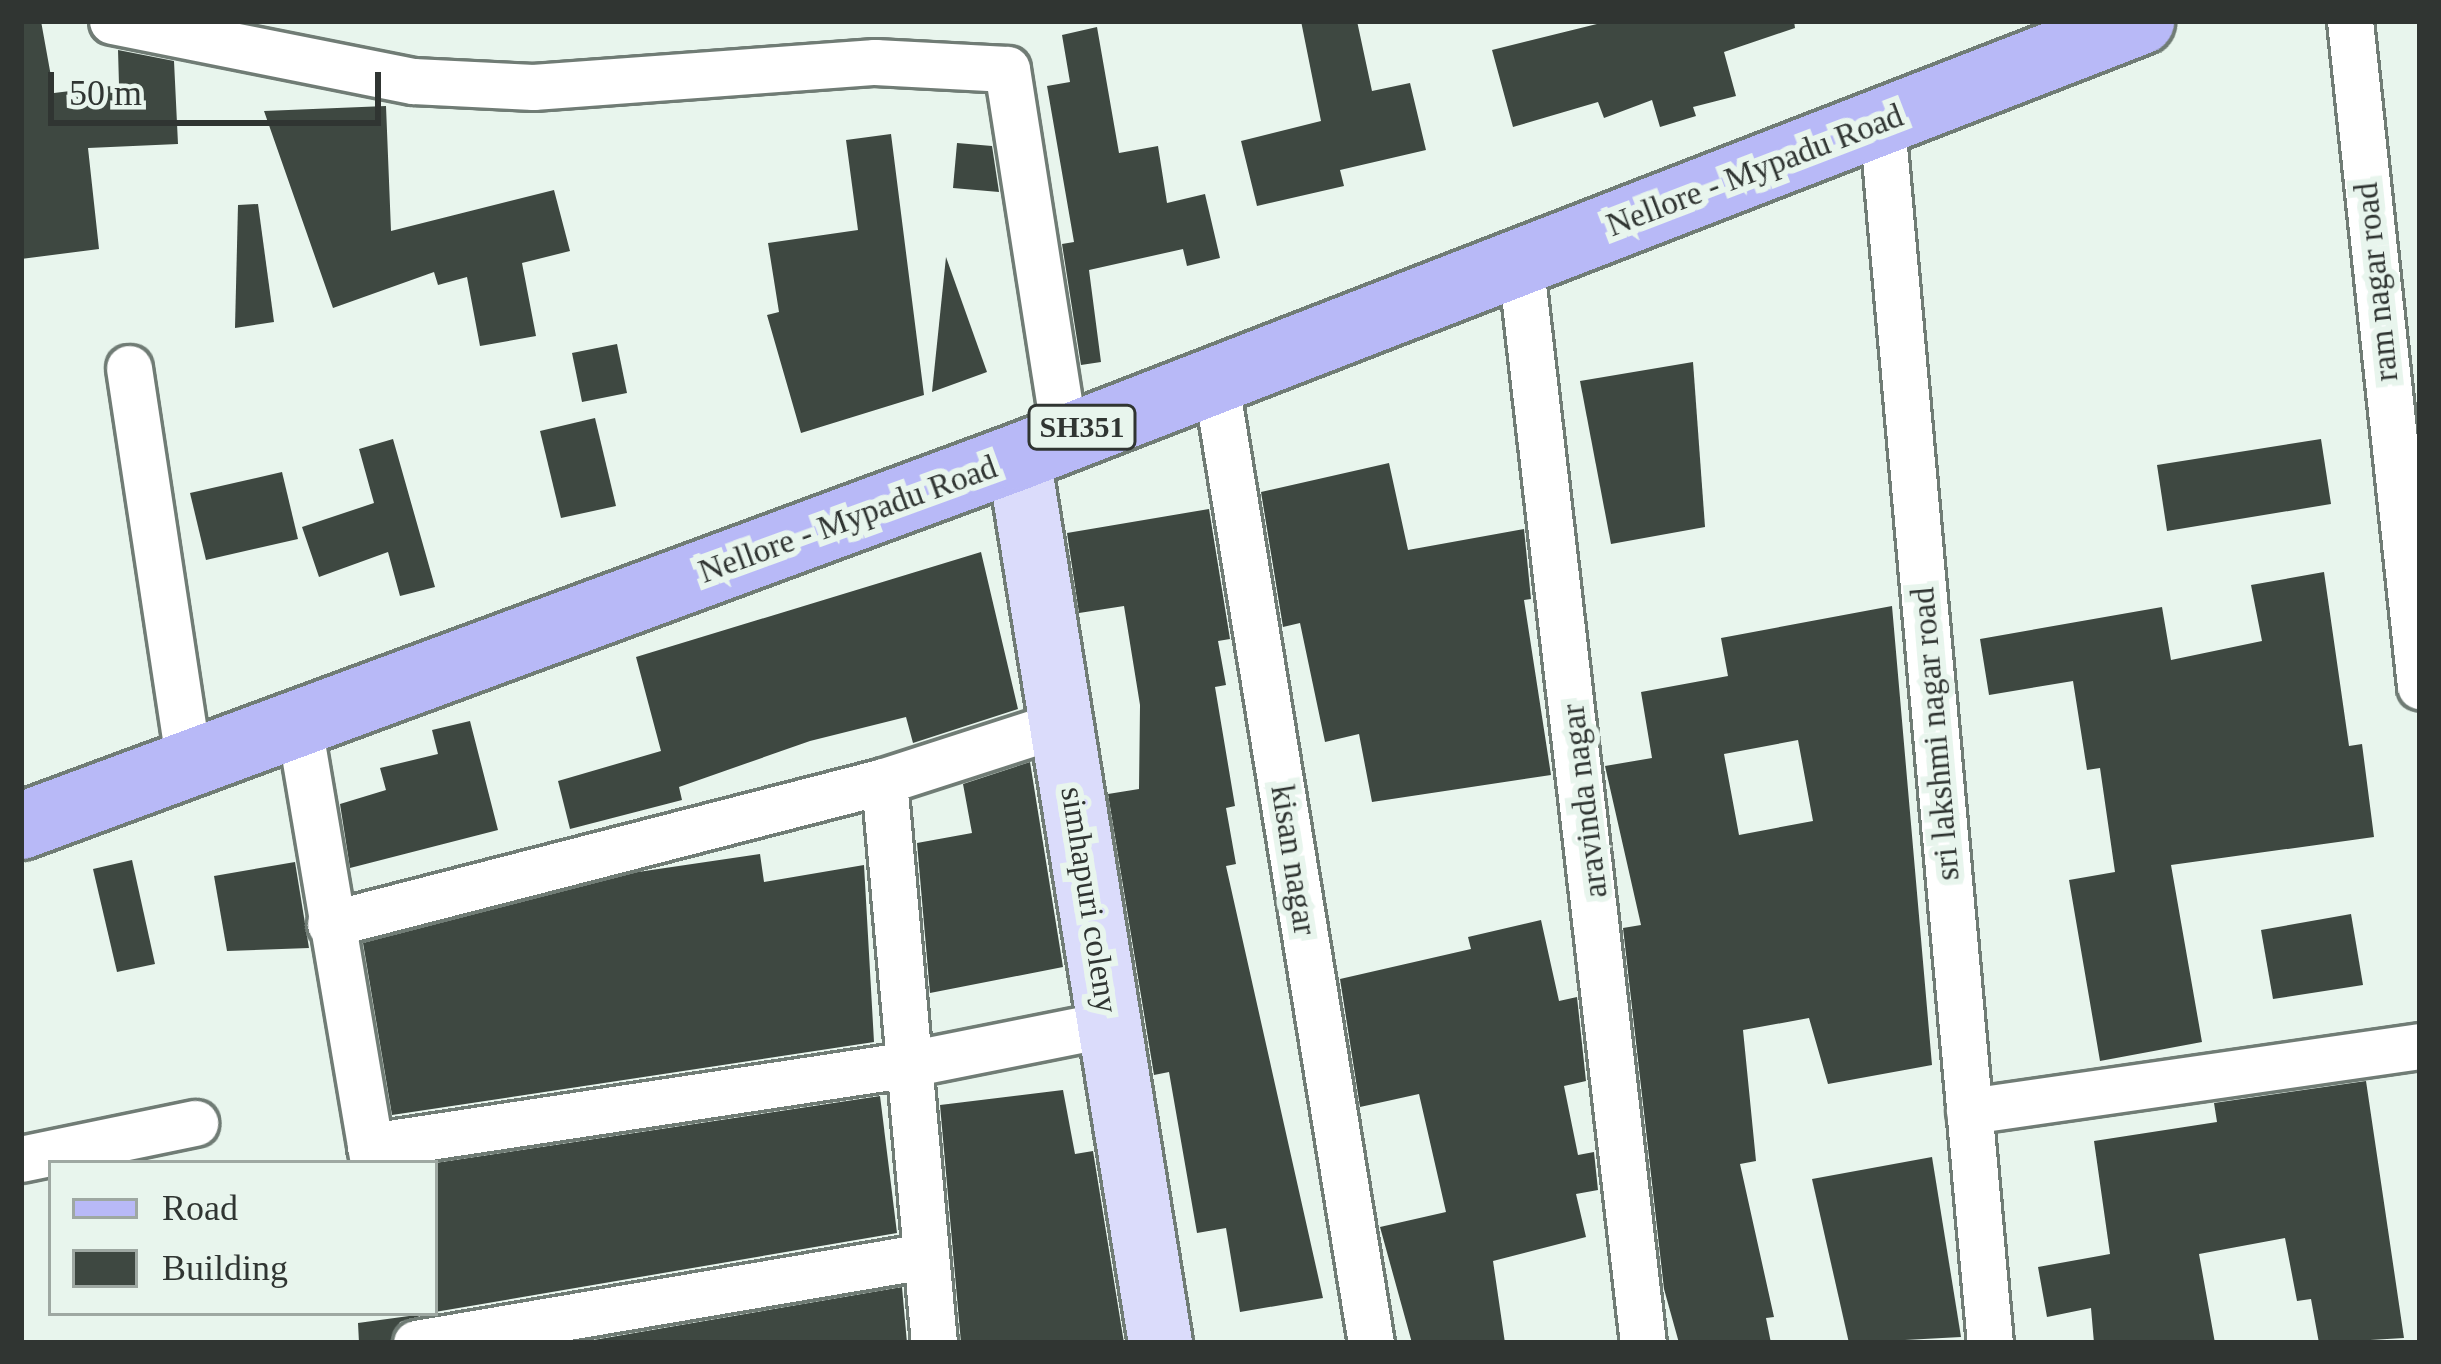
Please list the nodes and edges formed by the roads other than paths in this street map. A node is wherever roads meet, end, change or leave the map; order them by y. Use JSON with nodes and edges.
{"nodes":[{"id":1,"x":112,"y":21,"type":"edge"},
{"id":2,"x":2141,"y":21,"type":"edge"},
{"id":3,"x":2350,"y":21,"type":"edge"},
{"id":4,"x":1882,"y":124,"type":"junction"},
{"id":5,"x":1520,"y":259,"type":"junction"},
{"id":6,"x":129,"y":368,"type":"dead end"},
{"id":7,"x":1215,"y":378,"type":"junction"},
{"id":8,"x":1041,"y":445,"type":"junction"},
{"id":9,"x":2420,"y":686,"type":"edge"},
{"id":10,"x":1061,"y":724,"type":"junction"},
{"id":11,"x":299,"y":725,"type":"junction"},
{"id":12,"x":190,"y":771,"type":"junction"},
{"id":13,"x":884,"y":781,"type":"junction"},
{"id":14,"x":21,"y":826,"type":"edge"},
{"id":15,"x":330,"y":924,"type":"junction"},
{"id":16,"x":1109,"y":1024,"type":"junction"},
{"id":17,"x":2420,"y":1046,"type":"edge"},
{"id":18,"x":904,"y":1065,"type":"junction"},
{"id":19,"x":1970,"y":1111,"type":"junction"},
{"id":20,"x":195,"y":1123,"type":"dead end"},
{"id":21,"x":371,"y":1155,"type":"edge"},
{"id":22,"x":21,"y":1159,"type":"edge"},
{"id":23,"x":925,"y":1256,"type":"junction"},
{"id":24,"x":416,"y":1343,"type":"edge"},
{"id":25,"x":934,"y":1343,"type":"edge"},
{"id":26,"x":1160,"y":1343,"type":"edge"},
{"id":27,"x":1371,"y":1343,"type":"edge"},
{"id":28,"x":1643,"y":1343,"type":"edge"},
{"id":29,"x":1990,"y":1343,"type":"edge"}],
"edges":[{"from":1,"to":8,"type":"street"},
{"from":2,"to":4,"type":"main road","name":"Nellore - Mypadu Road","number":"SH351"},
{"from":3,"to":9,"type":"street","name":"ram nagar road"},
{"from":4,"to":5,"type":"main road","name":"Nellore - Mypadu Road","number":"SH351"},
{"from":4,"to":19,"type":"street","name":"sri lakshmi nagar road"},
{"from":5,"to":7,"type":"main road","name":"Nellore - Mypadu Road","number":"SH351"},
{"from":5,"to":28,"type":"street","name":"aravinda nagar"},
{"from":6,"to":12,"type":"street"},
{"from":7,"to":8,"type":"main road","name":"Nellore - Mypadu Road","number":"SH351"},
{"from":7,"to":27,"type":"street","name":"kisan nagar"},
{"from":8,"to":10,"type":"street","name":"simhapuri coleny"},
{"from":8,"to":11,"type":"main road","name":"Nellore - Mypadu Road","number":"SH351"},
{"from":10,"to":13,"type":"street"},
{"from":10,"to":16,"type":"street","name":"simhapuri coleny"},
{"from":11,"to":12,"type":"main road","name":"Nellore - Mypadu Road","number":"SH351"},
{"from":11,"to":15,"type":"street"},
{"from":12,"to":14,"type":"main road","name":"Nellore - Mypadu Road","number":"SH351"},
{"from":13,"to":15,"type":"street"},
{"from":13,"to":18,"type":"street"},
{"from":15,"to":21,"type":"street"},
{"from":16,"to":18,"type":"street"},
{"from":16,"to":26,"type":"street","name":"simhapuri coleny"},
{"from":17,"to":19,"type":"street"},
{"from":18,"to":21,"type":"street"},
{"from":18,"to":23,"type":"street"},
{"from":19,"to":29,"type":"street","name":"sri lakshmi nagar road"},
{"from":20,"to":22,"type":"street"},
{"from":23,"to":24,"type":"street"},
{"from":23,"to":25,"type":"street"}]}
